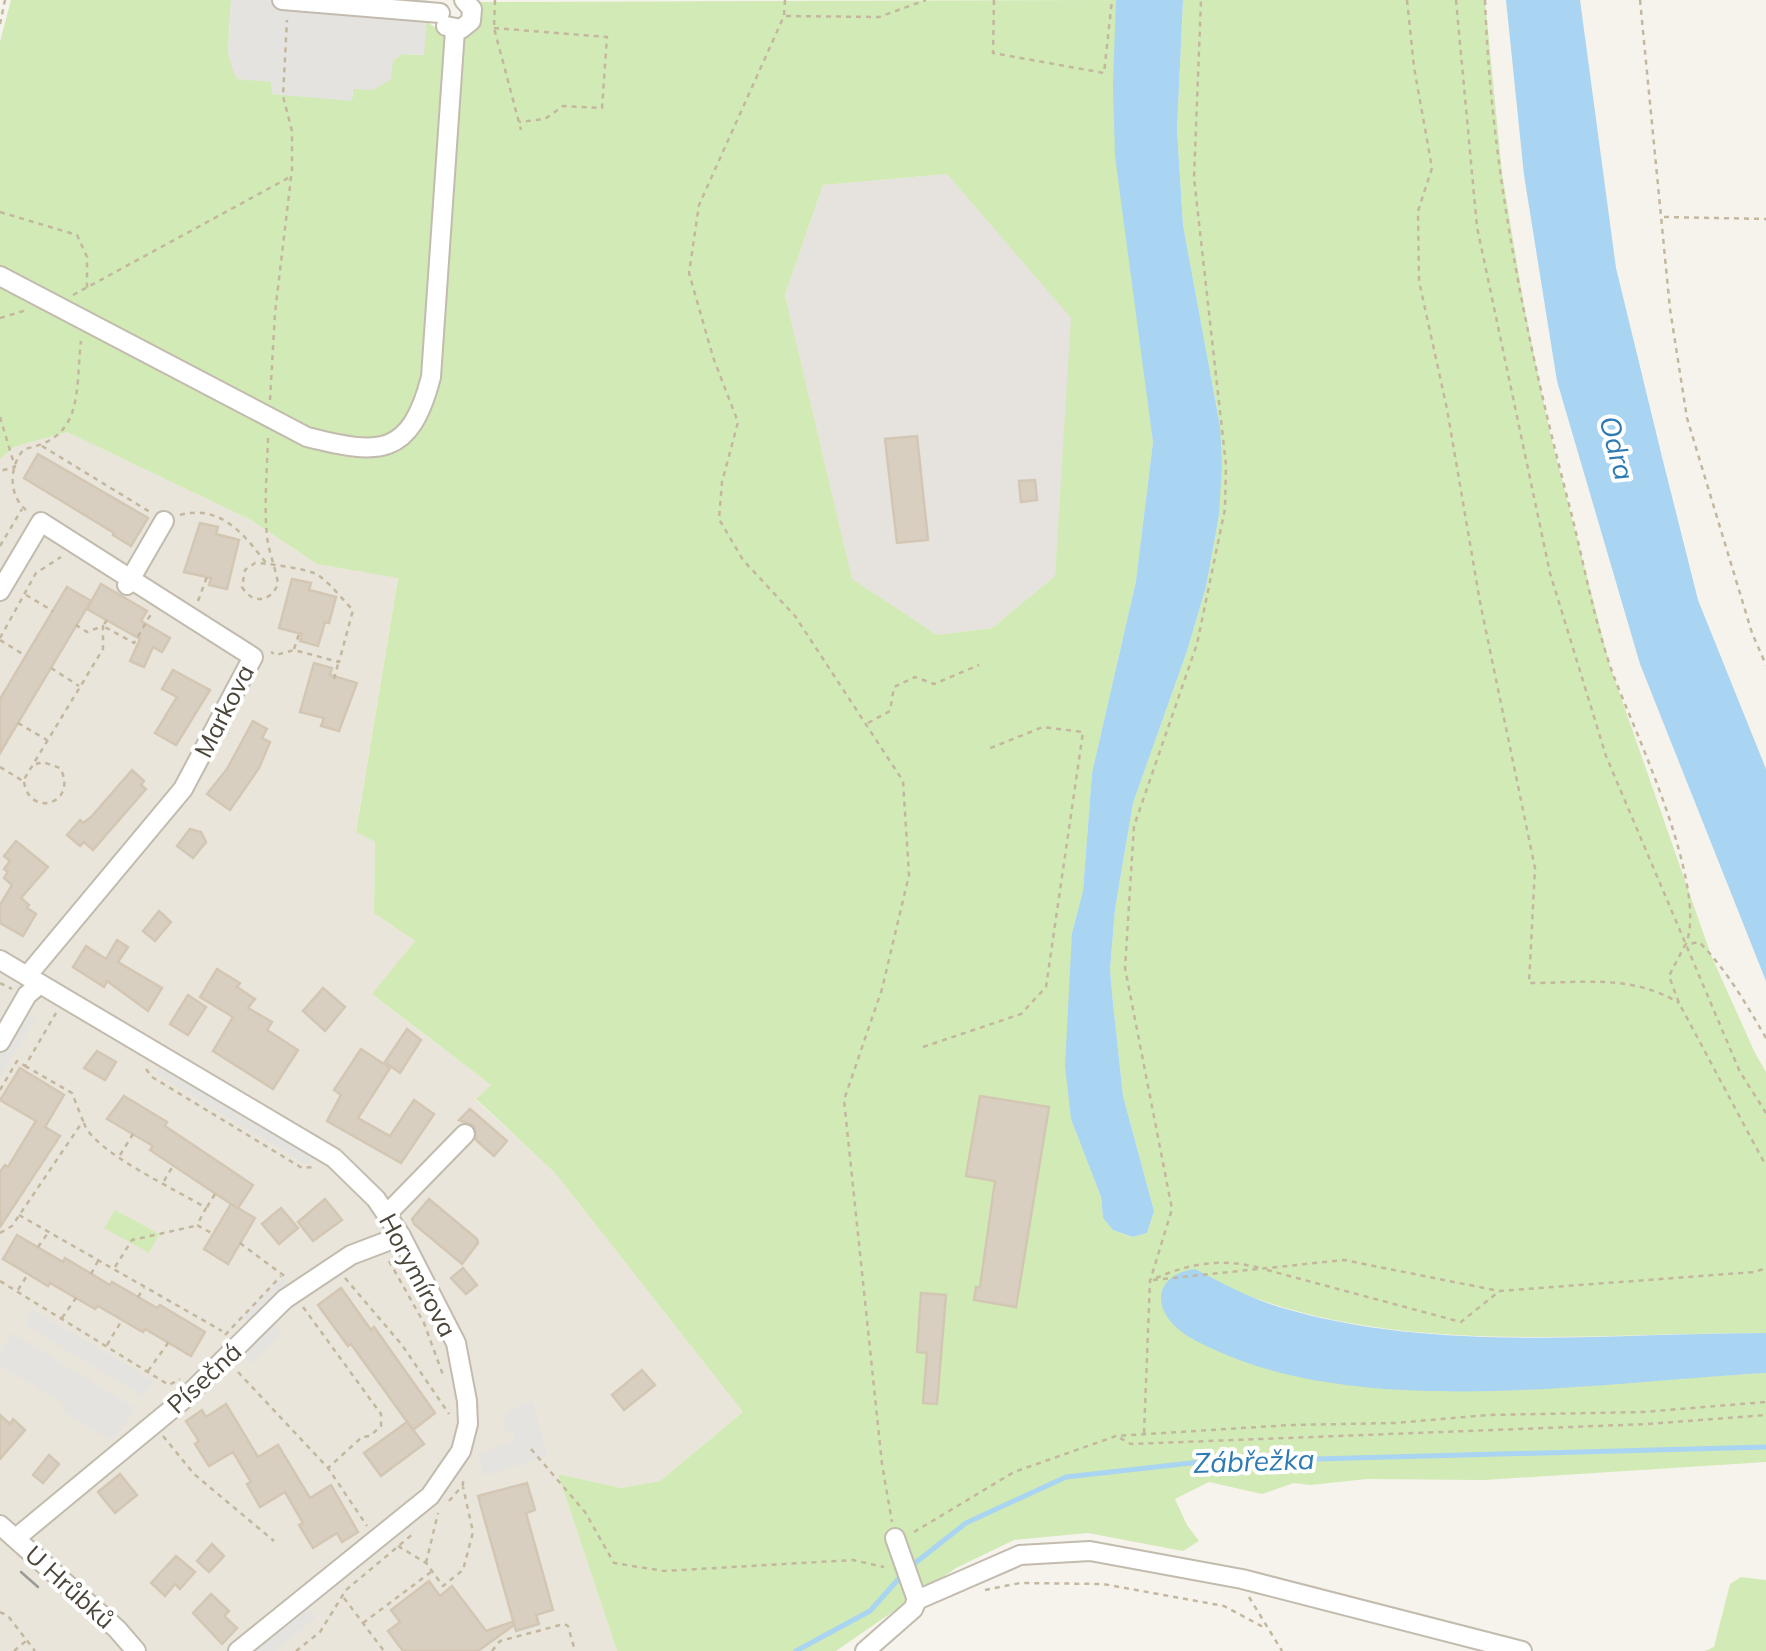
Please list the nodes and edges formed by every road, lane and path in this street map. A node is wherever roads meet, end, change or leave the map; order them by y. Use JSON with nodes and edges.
{"nodes":[{"id":1,"x":5,"y":0,"type":"edge"},
{"id":2,"x":285,"y":0,"type":"edge"},
{"id":3,"x":464,"y":0,"type":"edge"},
{"id":4,"x":495,"y":0,"type":"edge"},
{"id":5,"x":784,"y":0,"type":"edge"},
{"id":6,"x":926,"y":0,"type":"edge"},
{"id":7,"x":994,"y":0,"type":"edge"},
{"id":8,"x":1112,"y":0,"type":"edge"},
{"id":9,"x":1201,"y":0,"type":"edge"},
{"id":10,"x":1406,"y":0,"type":"edge"},
{"id":11,"x":1456,"y":0,"type":"edge"},
{"id":12,"x":1484,"y":0,"type":"edge"},
{"id":13,"x":1640,"y":0,"type":"edge"},
{"id":14,"x":445,"y":6,"type":"edge"},
{"id":15,"x":784,"y":16,"type":"junction"},
{"id":16,"x":0,"y":24,"type":"edge"},
{"id":17,"x":494,"y":28,"type":"junction"},
{"id":18,"x":455,"y":30,"type":"junction"},
{"id":19,"x":518,"y":122,"type":"junction"},
{"id":20,"x":521,"y":130,"type":"dead end"},
{"id":21,"x":291,"y":177,"type":"junction"},
{"id":22,"x":0,"y":212,"type":"edge"},
{"id":23,"x":1662,"y":217,"type":"junction"},
{"id":24,"x":1766,"y":218,"type":"edge"},
{"id":25,"x":0,"y":276,"type":"edge"},
{"id":26,"x":82,"y":329,"type":"dead end"},
{"id":27,"x":0,"y":417,"type":"edge"},
{"id":28,"x":269,"y":417,"type":"junction"},
{"id":29,"x":42,"y":446,"type":"junction"},
{"id":30,"x":15,"y":467,"type":"junction"},
{"id":31,"x":0,"y":471,"type":"edge"},
{"id":32,"x":23,"y":508,"type":"junction"},
{"id":33,"x":164,"y":520,"type":"junction"},
{"id":34,"x":41,"y":522,"type":"junction"},
{"id":35,"x":0,"y":546,"type":"edge"},
{"id":36,"x":70,"y":552,"type":"dead end"},
{"id":37,"x":267,"y":564,"type":"junction"},
{"id":38,"x":272,"y":568,"type":"junction"},
{"id":39,"x":208,"y":574,"type":"dead end"},
{"id":40,"x":129,"y":582,"type":"junction"},
{"id":41,"x":0,"y":591,"type":"edge"},
{"id":42,"x":24,"y":594,"type":"junction"},
{"id":43,"x":157,"y":604,"type":"dead end"},
{"id":44,"x":194,"y":608,"type":"dead end"},
{"id":45,"x":53,"y":610,"type":"dead end"},
{"id":46,"x":107,"y":620,"type":"dead end"},
{"id":47,"x":76,"y":625,"type":"dead end"},
{"id":48,"x":103,"y":626,"type":"junction"},
{"id":49,"x":300,"y":631,"type":"dead end"},
{"id":50,"x":0,"y":639,"type":"edge"},
{"id":51,"x":260,"y":646,"type":"dead end"},
{"id":52,"x":294,"y":650,"type":"junction"},
{"id":53,"x":26,"y":656,"type":"dead end"},
{"id":54,"x":339,"y":662,"type":"junction"},
{"id":55,"x":1766,"y":665,"type":"edge"},
{"id":56,"x":978,"y":666,"type":"dead end"},
{"id":57,"x":50,"y":668,"type":"dead end"},
{"id":58,"x":334,"y":680,"type":"dead end"},
{"id":59,"x":80,"y":686,"type":"junction"},
{"id":60,"x":18,"y":723,"type":"dead end"},
{"id":61,"x":866,"y":724,"type":"junction"},
{"id":62,"x":48,"y":740,"type":"junction"},
{"id":63,"x":988,"y":750,"type":"dead end"},
{"id":64,"x":34,"y":764,"type":"junction"},
{"id":65,"x":0,"y":767,"type":"edge"},
{"id":66,"x":24,"y":781,"type":"junction"},
{"id":67,"x":1685,"y":945,"type":"junction"},
{"id":68,"x":0,"y":960,"type":"edge"},
{"id":69,"x":0,"y":983,"type":"edge"},
{"id":70,"x":31,"y":985,"type":"junction"},
{"id":71,"x":1679,"y":1003,"type":"junction"},
{"id":72,"x":57,"y":1012,"type":"dead end"},
{"id":73,"x":1766,"y":1038,"type":"edge"},
{"id":74,"x":0,"y":1042,"type":"edge"},
{"id":75,"x":922,"y":1047,"type":"dead end"},
{"id":76,"x":139,"y":1059,"type":"dead end"},
{"id":77,"x":25,"y":1066,"type":"junction"},
{"id":78,"x":0,"y":1090,"type":"edge"},
{"id":79,"x":1766,"y":1113,"type":"edge"},
{"id":80,"x":84,"y":1121,"type":"junction"},
{"id":81,"x":133,"y":1134,"type":"dead end"},
{"id":82,"x":465,"y":1134,"type":"dead end"},
{"id":83,"x":120,"y":1156,"type":"junction"},
{"id":84,"x":174,"y":1164,"type":"dead end"},
{"id":85,"x":1766,"y":1166,"type":"edge"},
{"id":86,"x":316,"y":1167,"type":"dead end"},
{"id":87,"x":164,"y":1182,"type":"junction"},
{"id":88,"x":215,"y":1194,"type":"dead end"},
{"id":89,"x":206,"y":1208,"type":"junction"},
{"id":90,"x":387,"y":1214,"type":"junction"},
{"id":91,"x":20,"y":1215,"type":"junction"},
{"id":92,"x":197,"y":1226,"type":"junction"},
{"id":93,"x":49,"y":1232,"type":"junction"},
{"id":94,"x":0,"y":1233,"type":"edge"},
{"id":95,"x":213,"y":1234,"type":"dead end"},
{"id":96,"x":402,"y":1236,"type":"junction"},
{"id":97,"x":240,"y":1243,"type":"dead end"},
{"id":98,"x":380,"y":1244,"type":"junction"},
{"id":99,"x":38,"y":1248,"type":"dead end"},
{"id":100,"x":99,"y":1260,"type":"junction"},
{"id":101,"x":114,"y":1268,"type":"junction"},
{"id":102,"x":1766,"y":1268,"type":"edge"},
{"id":103,"x":341,"y":1272,"type":"dead end"},
{"id":104,"x":28,"y":1274,"type":"dead end"},
{"id":105,"x":91,"y":1274,"type":"dead end"},
{"id":106,"x":282,"y":1275,"type":"junction"},
{"id":107,"x":1150,"y":1280,"type":"junction"},
{"id":108,"x":0,"y":1282,"type":"edge"},
{"id":109,"x":292,"y":1282,"type":"dead end"},
{"id":110,"x":145,"y":1286,"type":"junction"},
{"id":111,"x":1499,"y":1291,"type":"junction"},
{"id":112,"x":17,"y":1292,"type":"junction"},
{"id":113,"x":138,"y":1297,"type":"dead end"},
{"id":114,"x":76,"y":1298,"type":"dead end"},
{"id":115,"x":299,"y":1301,"type":"dead end"},
{"id":116,"x":189,"y":1312,"type":"junction"},
{"id":117,"x":62,"y":1319,"type":"junction"},
{"id":118,"x":122,"y":1320,"type":"dead end"},
{"id":119,"x":184,"y":1320,"type":"dead end"},
{"id":120,"x":224,"y":1332,"type":"junction"},
{"id":121,"x":168,"y":1342,"type":"dead end"},
{"id":122,"x":106,"y":1346,"type":"junction"},
{"id":123,"x":227,"y":1346,"type":"dead end"},
{"id":124,"x":234,"y":1368,"type":"dead end"},
{"id":125,"x":148,"y":1372,"type":"junction"},
{"id":126,"x":186,"y":1376,"type":"dead end"},
{"id":127,"x":444,"y":1378,"type":"dead end"},
{"id":128,"x":1766,"y":1402,"type":"edge"},
{"id":129,"x":453,"y":1408,"type":"dead end"},
{"id":130,"x":1766,"y":1415,"type":"edge"},
{"id":131,"x":154,"y":1424,"type":"junction"},
{"id":132,"x":1144,"y":1433,"type":"junction"},
{"id":133,"x":1116,"y":1436,"type":"junction"},
{"id":134,"x":531,"y":1449,"type":"dead end"},
{"id":135,"x":461,"y":1451,"type":"junction"},
{"id":136,"x":328,"y":1468,"type":"junction"},
{"id":137,"x":463,"y":1486,"type":"junction"},
{"id":138,"x":439,"y":1512,"type":"junction"},
{"id":139,"x":0,"y":1525,"type":"edge"},
{"id":140,"x":371,"y":1532,"type":"dead end"},
{"id":141,"x":16,"y":1538,"type":"junction"},
{"id":142,"x":274,"y":1542,"type":"dead end"},
{"id":143,"x":897,"y":1543,"type":"junction"},
{"id":144,"x":398,"y":1546,"type":"junction"},
{"id":145,"x":426,"y":1563,"type":"junction"},
{"id":146,"x":897,"y":1567,"type":"junction"},
{"id":147,"x":432,"y":1571,"type":"junction"},
{"id":148,"x":1242,"y":1580,"type":"junction"},
{"id":149,"x":972,"y":1592,"type":"dead end"},
{"id":150,"x":342,"y":1596,"type":"junction"},
{"id":151,"x":916,"y":1596,"type":"junction"},
{"id":152,"x":0,"y":1612,"type":"edge"},
{"id":153,"x":363,"y":1623,"type":"junction"},
{"id":154,"x":1265,"y":1628,"type":"junction"},
{"id":155,"x":27,"y":1640,"type":"junction"},
{"id":156,"x":14,"y":1651,"type":"edge"},
{"id":157,"x":35,"y":1651,"type":"edge"},
{"id":158,"x":136,"y":1651,"type":"edge"},
{"id":159,"x":238,"y":1651,"type":"edge"},
{"id":160,"x":296,"y":1651,"type":"edge"},
{"id":161,"x":384,"y":1651,"type":"edge"},
{"id":162,"x":492,"y":1651,"type":"edge"},
{"id":163,"x":575,"y":1651,"type":"edge"},
{"id":164,"x":865,"y":1651,"type":"edge"},
{"id":165,"x":1282,"y":1651,"type":"edge"},
{"id":166,"x":1522,"y":1651,"type":"edge"}],
"edges":[{"from":1,"to":16,"type":"path"},
{"from":2,"to":14,"type":"street"},
{"from":2,"to":21,"type":"path"},
{"from":3,"to":18,"type":"street"},
{"from":4,"to":17,"type":"path"},
{"from":5,"to":15,"type":"path"},
{"from":6,"to":15,"type":"path"},
{"from":7,"to":8,"type":"path"},
{"from":9,"to":107,"type":"path"},
{"from":10,"to":71,"type":"path"},
{"from":11,"to":67,"type":"path"},
{"from":12,"to":67,"type":"path"},
{"from":13,"to":23,"type":"path"},
{"from":14,"to":18,"type":"street"},
{"from":15,"to":61,"type":"path"},
{"from":17,"to":19,"type":"path"},
{"from":17,"to":19,"type":"path"},
{"from":18,"to":28,"type":"street"},
{"from":19,"to":20,"type":"path"},
{"from":21,"to":22,"type":"path"},
{"from":21,"to":28,"type":"path"},
{"from":23,"to":24,"type":"path"},
{"from":23,"to":55,"type":"path"},
{"from":25,"to":28,"type":"street"},
{"from":26,"to":29,"type":"path"},
{"from":27,"to":30,"type":"path"},
{"from":28,"to":38,"type":"path"},
{"from":29,"to":30,"type":"path"},
{"from":29,"to":33,"type":"path"},
{"from":30,"to":31,"type":"path"},
{"from":30,"to":32,"type":"path"},
{"from":32,"to":34,"type":"path"},
{"from":32,"to":35,"type":"path"},
{"from":33,"to":37,"type":"path"},
{"from":33,"to":40,"type":"street"},
{"from":34,"to":40,"type":"street","name":"Markova"},
{"from":34,"to":41,"type":"street"},
{"from":36,"to":42,"type":"path"},
{"from":37,"to":38,"type":"path"},
{"from":37,"to":38,"type":"path"},
{"from":38,"to":54,"type":"path"},
{"from":39,"to":44,"type":"path"},
{"from":40,"to":70,"type":"street","name":"Markova"},
{"from":42,"to":45,"type":"path"},
{"from":42,"to":50,"type":"path"},
{"from":43,"to":48,"type":"path"},
{"from":46,"to":48,"type":"path"},
{"from":47,"to":48,"type":"path"},
{"from":48,"to":59,"type":"path"},
{"from":49,"to":52,"type":"path"},
{"from":50,"to":53,"type":"path"},
{"from":51,"to":52,"type":"path"},
{"from":52,"to":54,"type":"path"},
{"from":54,"to":58,"type":"path"},
{"from":56,"to":61,"type":"path"},
{"from":57,"to":59,"type":"path"},
{"from":59,"to":62,"type":"path"},
{"from":60,"to":62,"type":"path"},
{"from":61,"to":143,"type":"path"},
{"from":62,"to":64,"type":"path"},
{"from":63,"to":75,"type":"path"},
{"from":64,"to":66,"type":"path"},
{"from":64,"to":66,"type":"path"},
{"from":65,"to":66,"type":"path"},
{"from":67,"to":71,"type":"path"},
{"from":67,"to":73,"type":"path"},
{"from":67,"to":79,"type":"path"},
{"from":68,"to":70,"type":"street","name":"Horymírova"},
{"from":69,"to":70,"type":"path"},
{"from":70,"to":74,"type":"street"},
{"from":70,"to":90,"type":"street","name":"Horymírova"},
{"from":71,"to":85,"type":"path"},
{"from":72,"to":77,"type":"path"},
{"from":76,"to":86,"type":"path"},
{"from":77,"to":78,"type":"path"},
{"from":77,"to":80,"type":"path"},
{"from":80,"to":83,"type":"path"},
{"from":80,"to":91,"type":"path"},
{"from":81,"to":83,"type":"path"},
{"from":82,"to":90,"type":"street"},
{"from":83,"to":87,"type":"path"},
{"from":84,"to":87,"type":"path"},
{"from":87,"to":89,"type":"path"},
{"from":88,"to":89,"type":"path"},
{"from":89,"to":92,"type":"path"},
{"from":90,"to":96,"type":"street","name":"Horymírova"},
{"from":91,"to":93,"type":"path"},
{"from":91,"to":94,"type":"path"},
{"from":92,"to":95,"type":"path"},
{"from":92,"to":101,"type":"path"},
{"from":93,"to":99,"type":"path"},
{"from":93,"to":100,"type":"path"},
{"from":96,"to":98,"type":"street","name":"Písečná"},
{"from":96,"to":135,"type":"street","name":"Horymírova"},
{"from":97,"to":106,"type":"path"},
{"from":98,"to":127,"type":"path"},
{"from":98,"to":131,"type":"street","name":"Písečná"},
{"from":100,"to":101,"type":"path"},
{"from":100,"to":105,"type":"path"},
{"from":101,"to":110,"type":"path"},
{"from":102,"to":111,"type":"path"},
{"from":103,"to":129,"type":"path"},
{"from":104,"to":112,"type":"path"},
{"from":106,"to":109,"type":"path"},
{"from":106,"to":120,"type":"path"},
{"from":107,"to":111,"type":"path"},
{"from":107,"to":111,"type":"path"},
{"from":107,"to":132,"type":"path"},
{"from":108,"to":112,"type":"path"},
{"from":110,"to":113,"type":"path"},
{"from":110,"to":116,"type":"path"},
{"from":112,"to":117,"type":"path"},
{"from":114,"to":117,"type":"path"},
{"from":115,"to":136,"type":"path"},
{"from":116,"to":119,"type":"path"},
{"from":116,"to":120,"type":"path"},
{"from":117,"to":122,"type":"path"},
{"from":118,"to":122,"type":"path"},
{"from":120,"to":123,"type":"path"},
{"from":121,"to":125,"type":"path"},
{"from":122,"to":125,"type":"path"},
{"from":124,"to":136,"type":"path"},
{"from":125,"to":126,"type":"path"},
{"from":128,"to":132,"type":"path"},
{"from":130,"to":133,"type":"path"},
{"from":131,"to":141,"type":"street","name":"Písečná"},
{"from":131,"to":142,"type":"path"},
{"from":132,"to":133,"type":"path"},
{"from":133,"to":143,"type":"path"},
{"from":134,"to":146,"type":"path"},
{"from":135,"to":137,"type":"path"},
{"from":135,"to":159,"type":"street","name":"Horymírova"},
{"from":136,"to":140,"type":"path"},
{"from":137,"to":138,"type":"path"},
{"from":137,"to":147,"type":"path"},
{"from":138,"to":144,"type":"path"},
{"from":138,"to":145,"type":"path"},
{"from":139,"to":141,"type":"street","name":"U Hrůbků"},
{"from":141,"to":158,"type":"street","name":"U Hrůbků"},
{"from":143,"to":146,"type":"street"},
{"from":144,"to":145,"type":"path"},
{"from":144,"to":150,"type":"path"},
{"from":145,"to":147,"type":"path"},
{"from":146,"to":151,"type":"street"},
{"from":147,"to":153,"type":"path"},
{"from":148,"to":151,"type":"street"},
{"from":148,"to":154,"type":"path"},
{"from":148,"to":166,"type":"street"},
{"from":149,"to":154,"type":"path"},
{"from":150,"to":153,"type":"path"},
{"from":150,"to":160,"type":"path"},
{"from":151,"to":164,"type":"street"},
{"from":152,"to":155,"type":"path"},
{"from":153,"to":161,"type":"path"},
{"from":154,"to":165,"type":"path"},
{"from":155,"to":156,"type":"path"},
{"from":155,"to":157,"type":"path"},
{"from":162,"to":163,"type":"path"}]}
